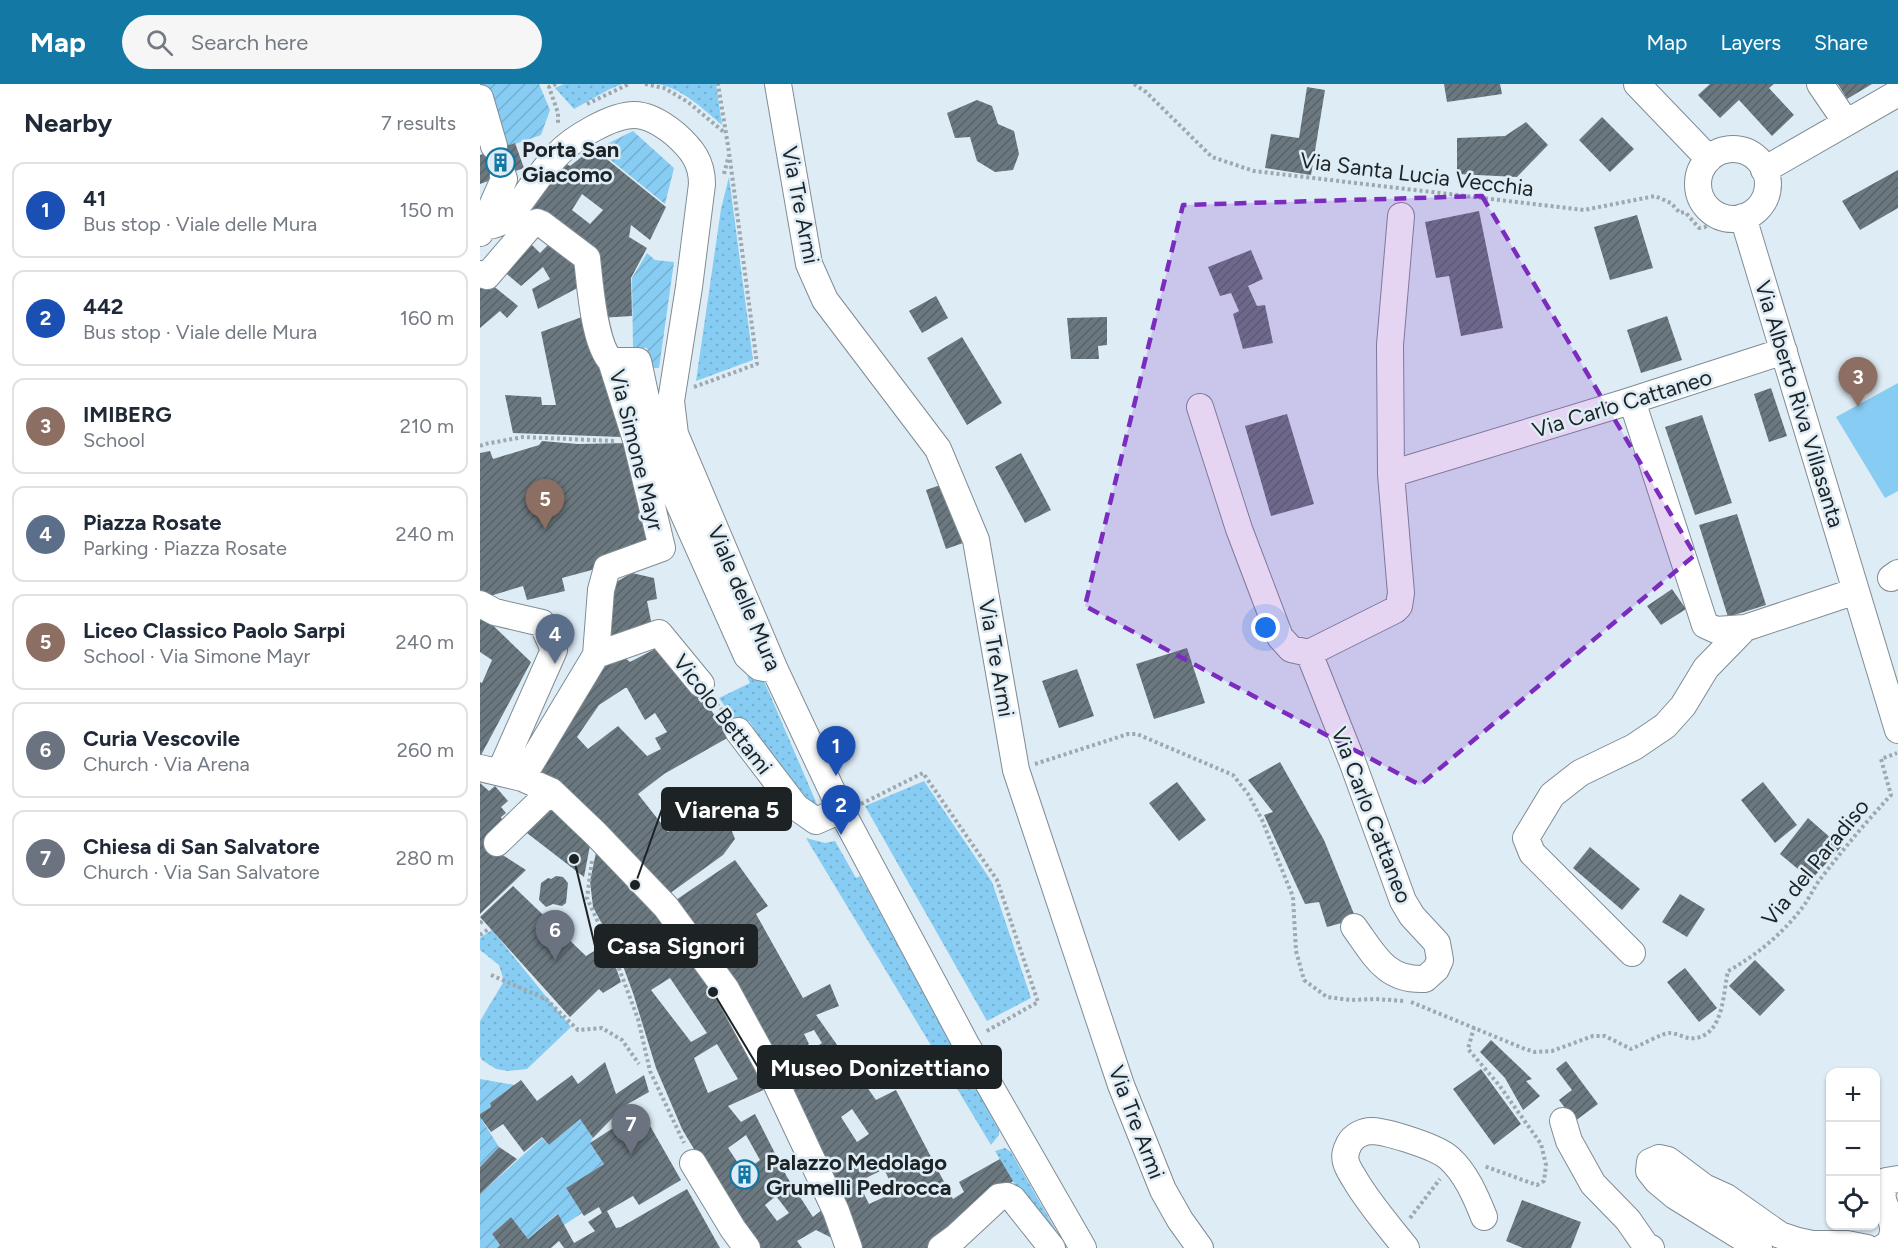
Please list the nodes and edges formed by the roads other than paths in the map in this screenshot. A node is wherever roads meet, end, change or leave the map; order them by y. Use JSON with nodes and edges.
{"nodes":[{"id":1,"x":483,"y":84,"type":"edge"},
{"id":2,"x":778,"y":84,"type":"edge"},
{"id":3,"x":1637,"y":84,"type":"edge"},
{"id":4,"x":1820,"y":84,"type":"edge"},
{"id":5,"x":1898,"y":93,"type":"edge"},
{"id":6,"x":480,"y":97,"type":"edge"},
{"id":7,"x":1846,"y":122,"type":"junction"},
{"id":8,"x":494,"y":146,"type":"dead end"},
{"id":9,"x":1709,"y":159,"type":"junction"},
{"id":10,"x":1764,"y":170,"type":"junction"},
{"id":11,"x":503,"y":176,"type":"dead end"},
{"id":12,"x":1401,"y":216,"type":"dead end"},
{"id":13,"x":1724,"y":219,"type":"junction"},
{"id":14,"x":481,"y":228,"type":"edge"},
{"id":15,"x":480,"y":274,"type":"edge"},
{"id":16,"x":1784,"y":351,"type":"junction"},
{"id":17,"x":608,"y":358,"type":"junction"},
{"id":18,"x":1200,"y":407,"type":"dead end"},
{"id":19,"x":1636,"y":413,"type":"dead end"},
{"id":20,"x":1391,"y":474,"type":"junction"},
{"id":21,"x":1856,"y":591,"type":"junction"},
{"id":22,"x":488,"y":608,"type":"edge"},
{"id":23,"x":1744,"y":628,"type":"junction"},
{"id":24,"x":1309,"y":653,"type":"junction"},
{"id":25,"x":596,"y":656,"type":"junction"},
{"id":26,"x":775,"y":670,"type":"junction"},
{"id":27,"x":701,"y":684,"type":"road end"},
{"id":28,"x":1898,"y":730,"type":"edge"},
{"id":29,"x":738,"y":731,"type":"road end"},
{"id":30,"x":495,"y":772,"type":"edge"},
{"id":31,"x":551,"y":791,"type":"junction"},
{"id":32,"x":849,"y":806,"type":"junction"},
{"id":33,"x":497,"y":843,"type":"dead end"},
{"id":34,"x":1354,"y":927,"type":"dead end"},
{"id":35,"x":1632,"y":953,"type":"dead end"},
{"id":36,"x":1563,"y":1121,"type":"dead end"},
{"id":37,"x":693,"y":1162,"type":"road end"},
{"id":38,"x":1898,"y":1179,"type":"edge"},
{"id":39,"x":1484,"y":1217,"type":"dead end"},
{"id":40,"x":747,"y":1248,"type":"edge"},
{"id":41,"x":849,"y":1248,"type":"edge"},
{"id":42,"x":941,"y":1248,"type":"edge"},
{"id":43,"x":1052,"y":1248,"type":"edge"},
{"id":44,"x":1083,"y":1248,"type":"edge"},
{"id":45,"x":1200,"y":1248,"type":"edge"},
{"id":46,"x":1406,"y":1248,"type":"edge"},
{"id":47,"x":1651,"y":1248,"type":"edge"},
{"id":48,"x":1759,"y":1248,"type":"edge"},
{"id":49,"x":1867,"y":1248,"type":"edge"},
{"id":50,"x":1882,"y":1248,"type":"edge"}],
"edges":[{"from":1,"to":6,"type":"street"},
{"from":2,"to":45,"type":"street","name":"Via Tre Armi"},
{"from":3,"to":9,"type":"street"},
{"from":4,"to":7,"type":"street"},
{"from":5,"to":7,"type":"street"},
{"from":6,"to":8,"type":"street"},
{"from":7,"to":10,"type":"street"},
{"from":9,"to":10,"type":"street"},
{"from":9,"to":13,"type":"street"},
{"from":10,"to":13,"type":"street"},
{"from":11,"to":14,"type":"street"},
{"from":12,"to":20,"type":"street"},
{"from":13,"to":16,"type":"street","name":"Via Alberto Riva Villasanta"},
{"from":14,"to":26,"type":"street","name":"Viale delle Mura"},
{"from":15,"to":17,"type":"street"},
{"from":16,"to":20,"type":"street","name":"Via Carlo Cattaneo"},
{"from":16,"to":21,"type":"street","name":"Via Alberto Riva Villasanta"},
{"from":17,"to":25,"type":"street","name":"Via Simone Mayr"},
{"from":17,"to":26,"type":"street","name":"Via Simone Mayr"},
{"from":18,"to":24,"type":"street"},
{"from":19,"to":23,"type":"street"},
{"from":20,"to":24,"type":"street"},
{"from":21,"to":23,"type":"street"},
{"from":21,"to":28,"type":"street","name":"Via Alberto Riva Villasanta"},
{"from":22,"to":30,"type":"street"},
{"from":23,"to":35,"type":"street"},
{"from":24,"to":34,"type":"street","name":"Via Carlo Cattaneo"},
{"from":25,"to":27,"type":"street","name":"Vicolo Bettami"},
{"from":25,"to":30,"type":"street","name":"Via Simone Mayr"},
{"from":26,"to":32,"type":"street","name":"Viale delle Mura"},
{"from":29,"to":32,"type":"street","name":"Vicolo Bettami"},
{"from":30,"to":31,"type":"street"},
{"from":31,"to":33,"type":"street"},
{"from":31,"to":41,"type":"street"},
{"from":32,"to":44,"type":"street","name":"Viale delle Mura"},
{"from":36,"to":47,"type":"street"},
{"from":37,"to":40,"type":"street"},
{"from":38,"to":50,"type":"street"},
{"from":39,"to":46,"type":"street"},
{"from":42,"to":43,"type":"street"},
{"from":48,"to":49,"type":"street"}]}
